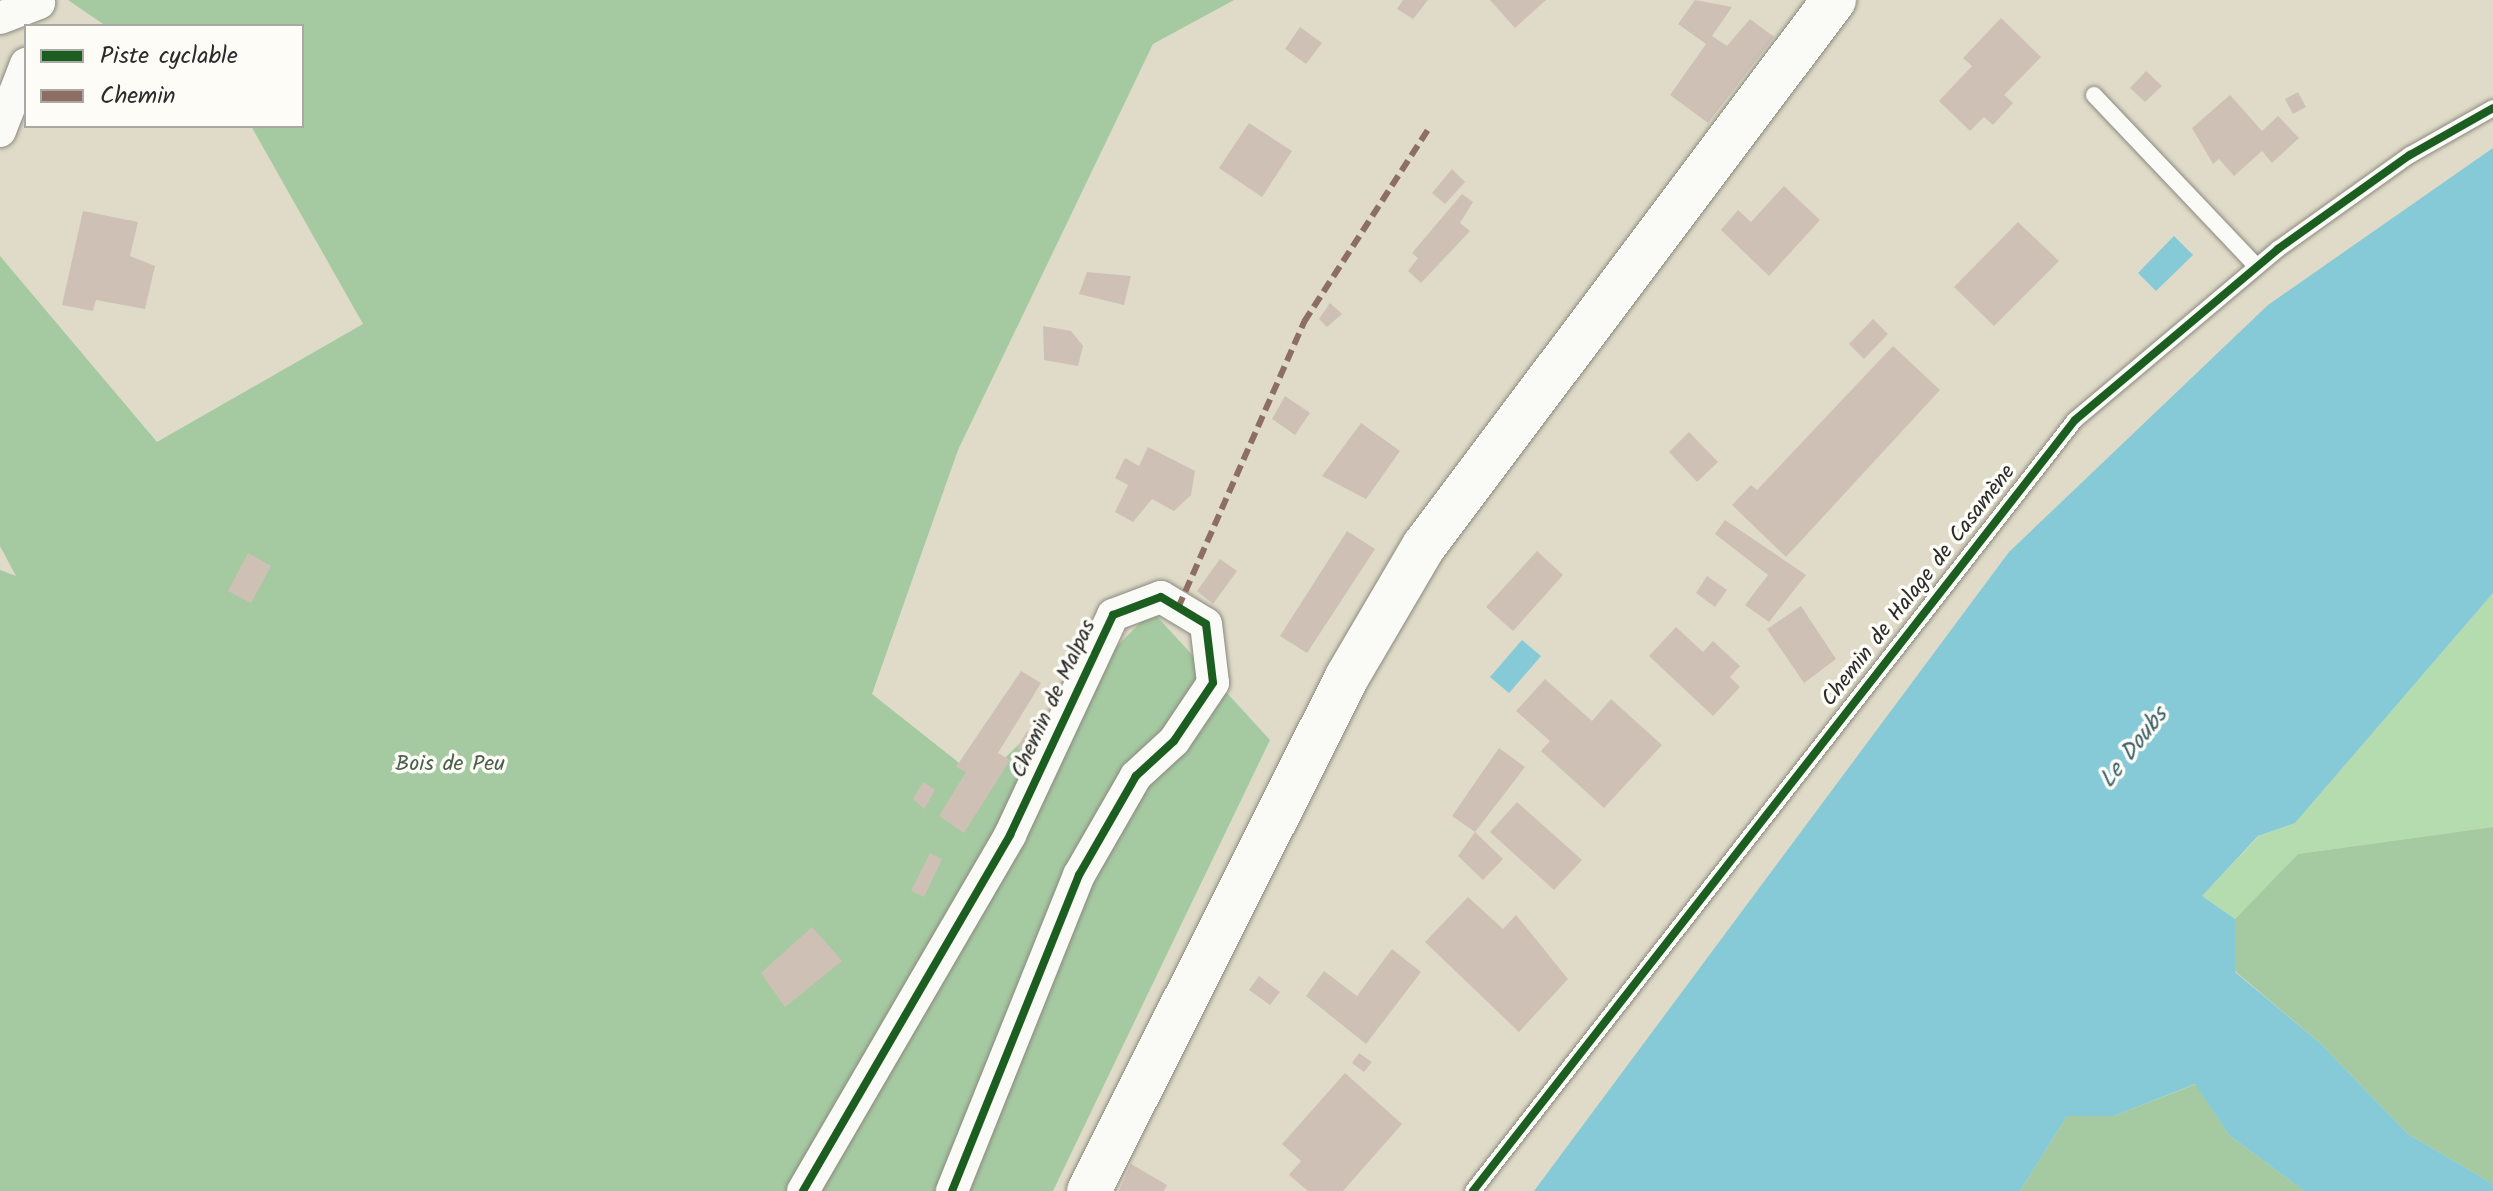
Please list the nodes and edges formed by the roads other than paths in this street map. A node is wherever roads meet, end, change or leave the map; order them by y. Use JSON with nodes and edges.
{"nodes":[{"id":1,"x":1834,"y":0,"type":"edge"},
{"id":2,"x":38,"y":10,"type":"edge"},
{"id":3,"x":0,"y":18,"type":"edge"},
{"id":4,"x":24,"y":69,"type":"edge"},
{"id":5,"x":2094,"y":95,"type":"dead end"},
{"id":6,"x":2493,"y":108,"type":"edge"},
{"id":7,"x":0,"y":131,"type":"edge"},
{"id":8,"x":2256,"y":266,"type":"junction"},
{"id":9,"x":803,"y":1191,"type":"edge"},
{"id":10,"x":952,"y":1191,"type":"edge"},
{"id":11,"x":1089,"y":1191,"type":"edge"},
{"id":12,"x":1473,"y":1191,"type":"edge"}],
"edges":[{"from":1,"to":11,"type":"main road"},
{"from":2,"to":3,"type":"street"},
{"from":4,"to":7,"type":"street"},
{"from":5,"to":8,"type":"lane"},
{"from":6,"to":8,"type":"lane","name":"Chemin de Halage de Casamène"},
{"from":8,"to":12,"type":"lane","name":"Chemin de Halage de Casamène"},
{"from":9,"to":10,"type":"street","name":"Chemin de Malpas"}]}
